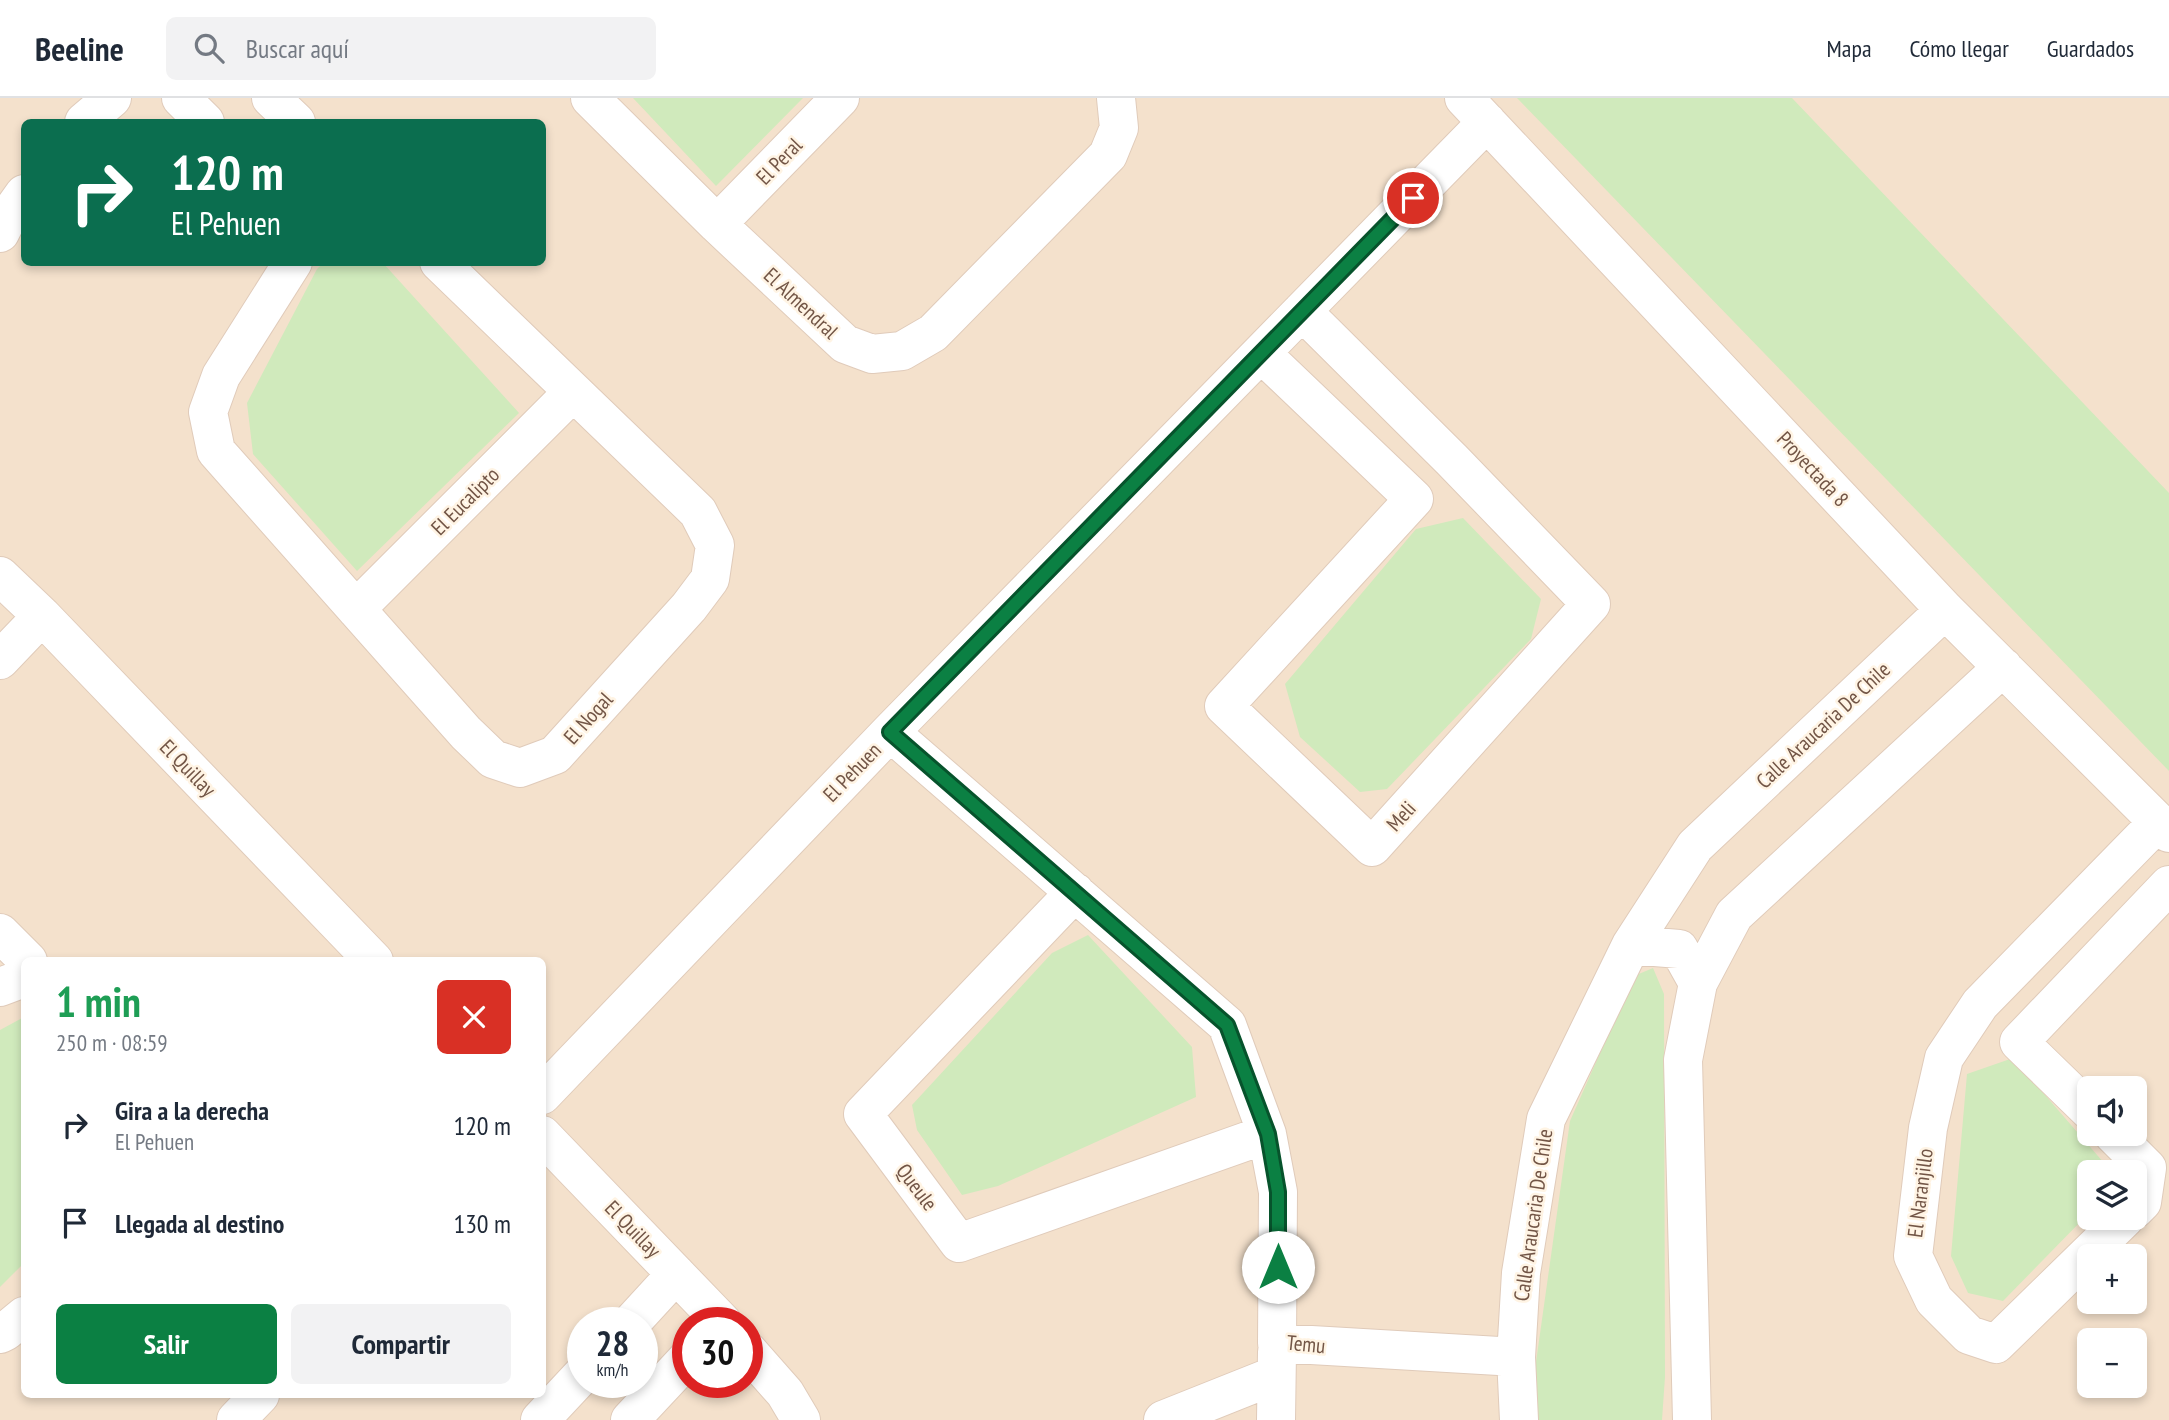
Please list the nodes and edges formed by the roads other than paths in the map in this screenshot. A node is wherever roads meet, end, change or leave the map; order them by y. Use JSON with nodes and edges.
{"nodes":[{"id":1,"x":112,"y":98,"type":"edge"},
{"id":2,"x":181,"y":98,"type":"edge"},
{"id":3,"x":271,"y":98,"type":"edge"},
{"id":4,"x":590,"y":98,"type":"edge"},
{"id":5,"x":841,"y":98,"type":"edge"},
{"id":6,"x":1116,"y":98,"type":"edge"},
{"id":7,"x":1476,"y":110,"type":"edge"},
{"id":8,"x":88,"y":119,"type":"edge"},
{"id":9,"x":202,"y":119,"type":"edge"},
{"id":10,"x":293,"y":119,"type":"edge"},
{"id":11,"x":21,"y":198,"type":"edge"},
{"id":12,"x":717,"y":224,"type":"junction"},
{"id":13,"x":0,"y":233,"type":"edge"},
{"id":14,"x":290,"y":266,"type":"edge"},
{"id":15,"x":443,"y":266,"type":"edge"},
{"id":16,"x":1302,"y":311,"type":"junction"},
{"id":17,"x":1261,"y":353,"type":"junction"},
{"id":18,"x":573,"y":392,"type":"junction"},
{"id":19,"x":1451,"y":460,"type":"junction"},
{"id":20,"x":1414,"y":499,"type":"junction"},
{"id":21,"x":0,"y":576,"type":"edge"},
{"id":22,"x":356,"y":609,"type":"junction"},
{"id":23,"x":1945,"y":610,"type":"junction"},
{"id":24,"x":42,"y":616,"type":"junction"},
{"id":25,"x":0,"y":660,"type":"edge"},
{"id":26,"x":2003,"y":667,"type":"junction"},
{"id":27,"x":890,"y":732,"type":"junction"},
{"id":28,"x":2164,"y":827,"type":"edge"},
{"id":29,"x":2169,"y":885,"type":"edge"},
{"id":30,"x":1075,"y":892,"type":"junction"},
{"id":31,"x":0,"y":933,"type":"edge"},
{"id":32,"x":1632,"y":945,"type":"junction"},
{"id":33,"x":24,"y":957,"type":"edge"},
{"id":34,"x":370,"y":957,"type":"edge"},
{"id":35,"x":21,"y":979,"type":"edge"},
{"id":36,"x":1698,"y":983,"type":"junction"},
{"id":37,"x":0,"y":987,"type":"edge"},
{"id":38,"x":1980,"y":1004,"type":"junction"},
{"id":39,"x":2019,"y":1042,"type":"junction"},
{"id":40,"x":546,"y":1091,"type":"edge"},
{"id":41,"x":2077,"y":1098,"type":"edge"},
{"id":42,"x":1268,"y":1134,"type":"junction"},
{"id":43,"x":546,"y":1139,"type":"edge"},
{"id":44,"x":2125,"y":1146,"type":"edge"},
{"id":45,"x":2139,"y":1160,"type":"edge"},
{"id":46,"x":2113,"y":1230,"type":"edge"},
{"id":47,"x":676,"y":1274,"type":"junction"},
{"id":48,"x":646,"y":1307,"type":"edge"},
{"id":49,"x":708,"y":1307,"type":"edge"},
{"id":50,"x":21,"y":1318,"type":"edge"},
{"id":51,"x":0,"y":1334,"type":"edge"},
{"id":52,"x":1516,"y":1357,"type":"junction"},
{"id":53,"x":1277,"y":1359,"type":"junction"},
{"id":54,"x":763,"y":1368,"type":"edge"},
{"id":55,"x":672,"y":1375,"type":"edge"},
{"id":56,"x":567,"y":1391,"type":"edge"},
{"id":57,"x":257,"y":1398,"type":"edge"},
{"id":58,"x":236,"y":1420,"type":"edge"},
{"id":59,"x":540,"y":1420,"type":"edge"},
{"id":60,"x":630,"y":1420,"type":"edge"},
{"id":61,"x":801,"y":1420,"type":"edge"},
{"id":62,"x":1163,"y":1420,"type":"edge"},
{"id":63,"x":1276,"y":1420,"type":"edge"},
{"id":64,"x":1519,"y":1420,"type":"edge"},
{"id":65,"x":1692,"y":1420,"type":"edge"}],
"edges":[{"from":1,"to":8,"type":"street"},
{"from":2,"to":9,"type":"street"},
{"from":3,"to":10,"type":"street"},
{"from":4,"to":12,"type":"street","name":"El Almendral"},
{"from":5,"to":12,"type":"street","name":"El Peral"},
{"from":6,"to":12,"type":"street","name":"El Almendral"},
{"from":7,"to":16,"type":"street","name":"El Pehuen"},
{"from":7,"to":23,"type":"street","name":"Proyectada 8"},
{"from":11,"to":13,"type":"street"},
{"from":14,"to":22,"type":"street","name":"El Nogal"},
{"from":15,"to":18,"type":"street","name":"El Nogal"},
{"from":16,"to":17,"type":"street","name":"El Pehuen"},
{"from":16,"to":19,"type":"street","name":"Meli"},
{"from":17,"to":20,"type":"street"},
{"from":17,"to":27,"type":"street","name":"El Pehuen"},
{"from":18,"to":22,"type":"street","name":"El Eucalipto"},
{"from":18,"to":22,"type":"street","name":"El Nogal"},
{"from":19,"to":20,"type":"street","name":"Meli"},
{"from":19,"to":20,"type":"street","name":"Meli"},
{"from":21,"to":24,"type":"street","name":"El Quillay"},
{"from":23,"to":26,"type":"street","name":"Proyectada 8"},
{"from":23,"to":32,"type":"street","name":"Calle Araucaria De Chile"},
{"from":24,"to":25,"type":"street"},
{"from":24,"to":34,"type":"street","name":"El Quillay"},
{"from":26,"to":28,"type":"street","name":"Proyectada 8"},
{"from":26,"to":36,"type":"street"},
{"from":27,"to":30,"type":"street","name":"Temu"},
{"from":27,"to":40,"type":"street","name":"El Pehuen"},
{"from":28,"to":38,"type":"street","name":"El Naranjillo"},
{"from":29,"to":39,"type":"street"},
{"from":30,"to":42,"type":"street","name":"Temu"},
{"from":30,"to":42,"type":"street","name":"Queule"},
{"from":31,"to":33,"type":"street"},
{"from":32,"to":36,"type":"street"},
{"from":32,"to":52,"type":"street","name":"Calle Araucaria De Chile"},
{"from":35,"to":37,"type":"street"},
{"from":36,"to":65,"type":"street"},
{"from":38,"to":39,"type":"street"},
{"from":38,"to":46,"type":"street","name":"El Naranjillo"},
{"from":39,"to":41,"type":"street"},
{"from":42,"to":53,"type":"street","name":"Temu"},
{"from":43,"to":47,"type":"street","name":"El Quillay"},
{"from":44,"to":45,"type":"street"},
{"from":47,"to":48,"type":"street"},
{"from":47,"to":49,"type":"street","name":"El Quillay"},
{"from":50,"to":51,"type":"street"},
{"from":52,"to":53,"type":"street","name":"Temu"},
{"from":52,"to":64,"type":"street","name":"Calle Araucaria De Chile"},
{"from":53,"to":62,"type":"street"},
{"from":53,"to":63,"type":"street"},
{"from":54,"to":61,"type":"street"},
{"from":55,"to":60,"type":"street"},
{"from":56,"to":59,"type":"street"},
{"from":57,"to":58,"type":"street"}]}
